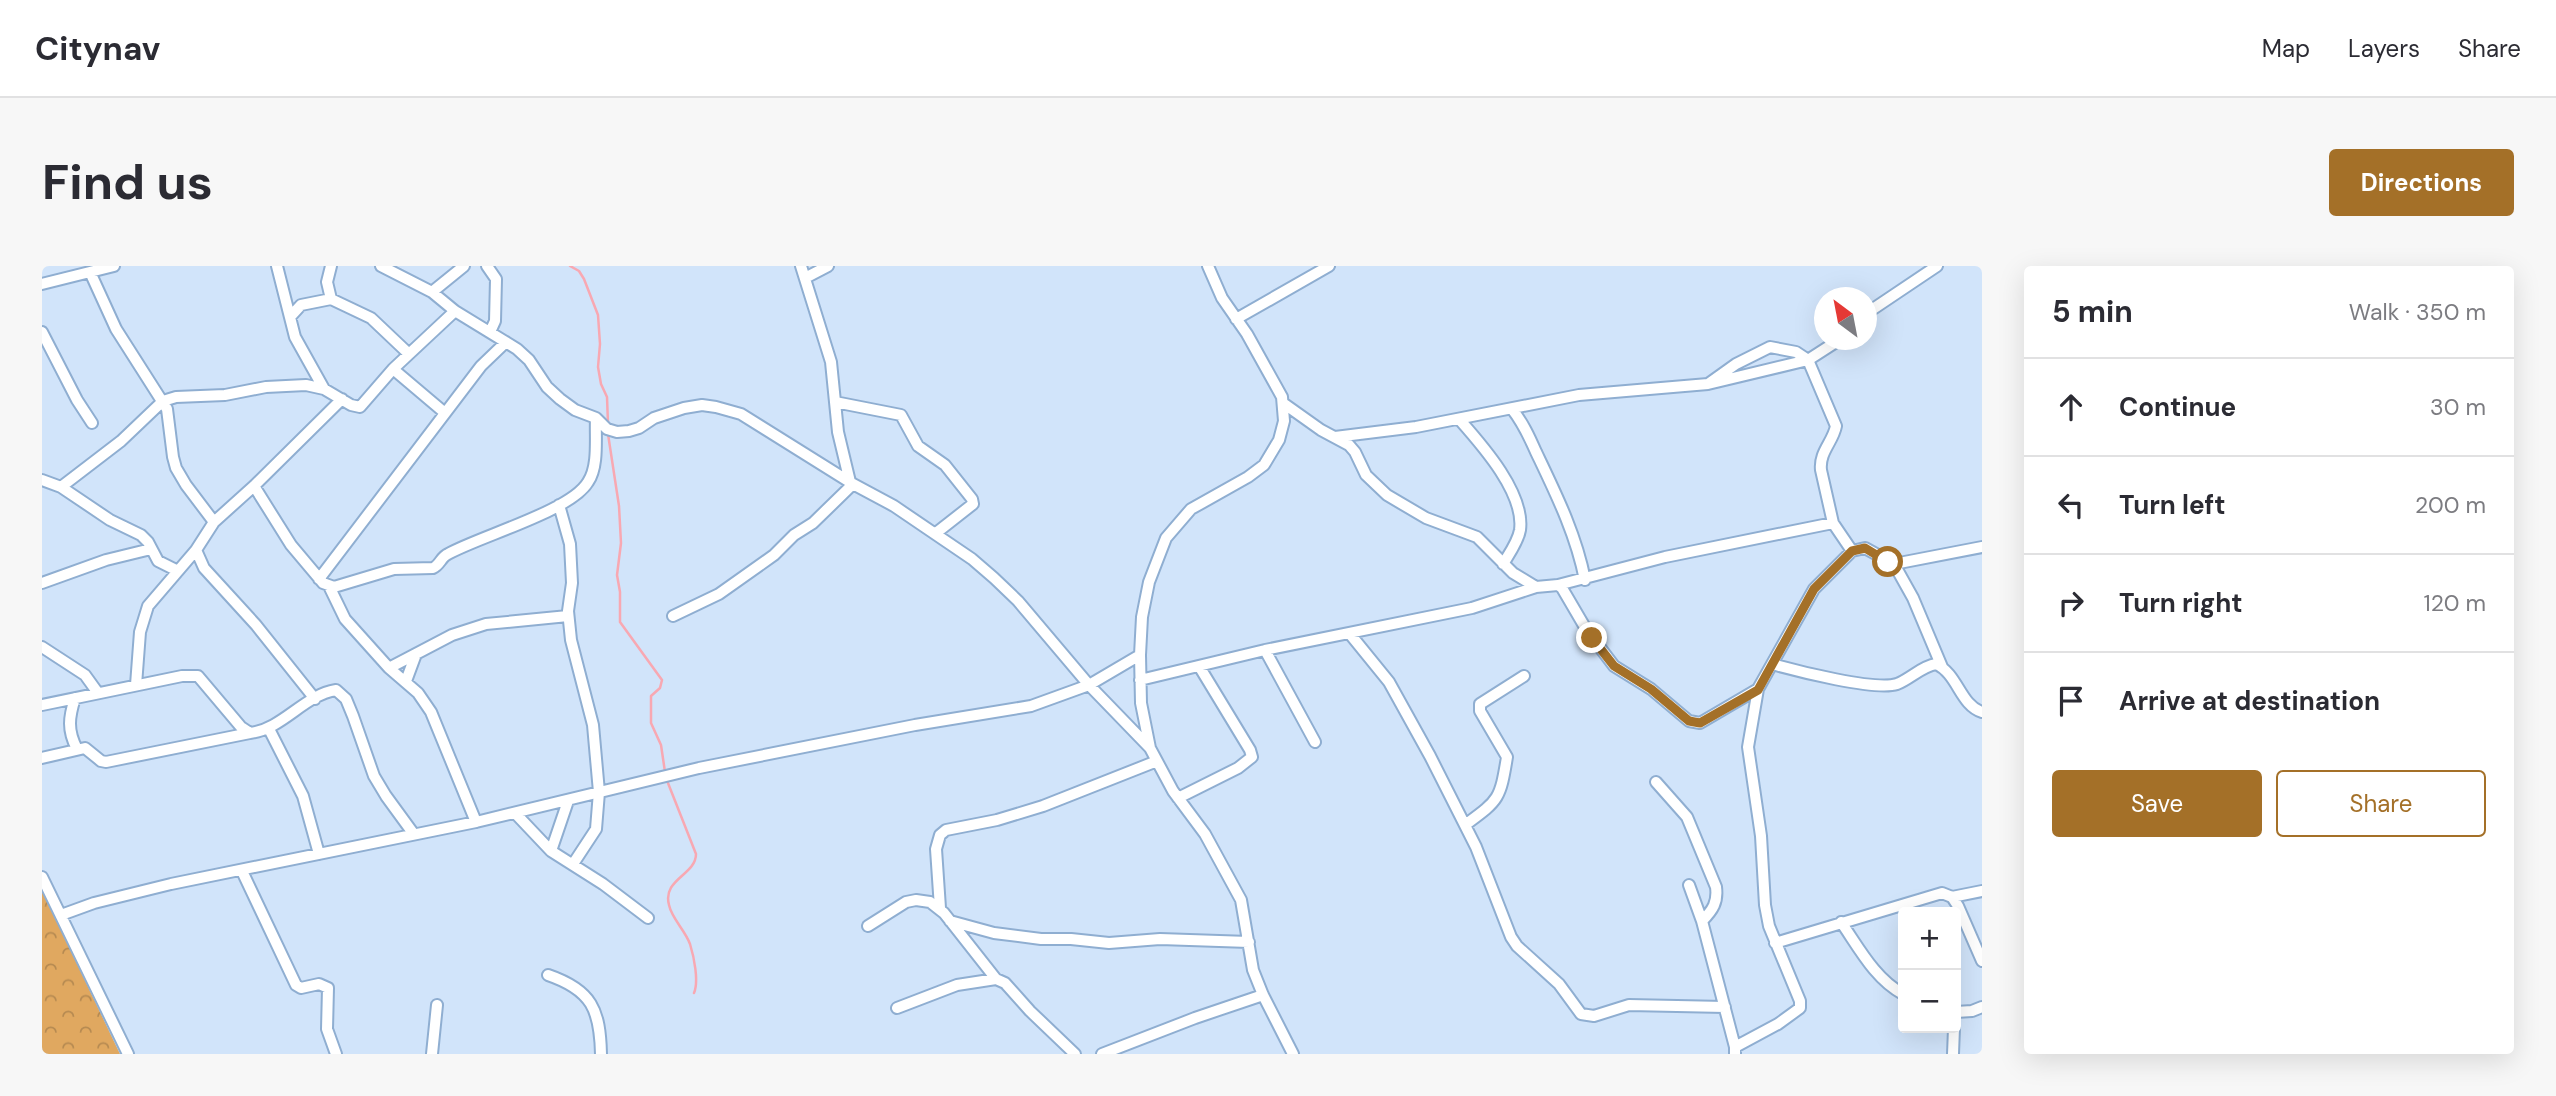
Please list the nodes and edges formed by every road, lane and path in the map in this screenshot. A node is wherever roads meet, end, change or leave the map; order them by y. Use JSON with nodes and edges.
{"nodes":[{"id":1,"x":114,"y":266,"type":"edge"},
{"id":2,"x":277,"y":266,"type":"edge"},
{"id":3,"x":331,"y":266,"type":"edge"},
{"id":4,"x":380,"y":266,"type":"edge"},
{"id":5,"x":464,"y":266,"type":"edge"},
{"id":6,"x":487,"y":266,"type":"edge"},
{"id":7,"x":801,"y":266,"type":"edge"},
{"id":8,"x":828,"y":266,"type":"edge"},
{"id":9,"x":1208,"y":266,"type":"edge"},
{"id":10,"x":1329,"y":266,"type":"edge"},
{"id":11,"x":1937,"y":266,"type":"edge"},
{"id":12,"x":90,"y":272,"type":"junction"},
{"id":13,"x":805,"y":278,"type":"junction"},
{"id":14,"x":42,"y":284,"type":"edge"},
{"id":15,"x":432,"y":292,"type":"junction"},
{"id":16,"x":331,"y":299,"type":"junction"},
{"id":17,"x":1877,"y":306,"type":"edge"},
{"id":18,"x":455,"y":311,"type":"junction"},
{"id":19,"x":290,"y":317,"type":"junction"},
{"id":20,"x":1236,"y":319,"type":"junction"},
{"id":21,"x":491,"y":332,"type":"junction"},
{"id":22,"x":43,"y":339,"type":"edge"},
{"id":23,"x":506,"y":342,"type":"junction"},
{"id":24,"x":1824,"y":350,"type":"edge"},
{"id":25,"x":409,"y":354,"type":"junction"},
{"id":26,"x":1808,"y":360,"type":"junction"},
{"id":27,"x":393,"y":369,"type":"junction"},
{"id":28,"x":1708,"y":384,"type":"junction"},
{"id":29,"x":324,"y":389,"type":"junction"},
{"id":30,"x":342,"y":399,"type":"junction"},
{"id":31,"x":163,"y":401,"type":"junction"},
{"id":32,"x":835,"y":402,"type":"junction"},
{"id":33,"x":1283,"y":403,"type":"junction"},
{"id":34,"x":1512,"y":409,"type":"junction"},
{"id":35,"x":445,"y":413,"type":"junction"},
{"id":36,"x":596,"y":418,"type":"junction"},
{"id":37,"x":1459,"y":419,"type":"junction"},
{"id":38,"x":92,"y":423,"type":"dead end"},
{"id":39,"x":1335,"y":438,"type":"junction"},
{"id":40,"x":42,"y":480,"type":"edge"},
{"id":41,"x":851,"y":483,"type":"junction"},
{"id":42,"x":254,"y":486,"type":"junction"},
{"id":43,"x":61,"y":487,"type":"junction"},
{"id":44,"x":559,"y":505,"type":"junction"},
{"id":45,"x":214,"y":522,"type":"junction"},
{"id":46,"x":1833,"y":523,"type":"junction"},
{"id":47,"x":936,"y":533,"type":"junction"},
{"id":48,"x":1982,"y":547,"type":"edge"},
{"id":49,"x":150,"y":549,"type":"junction"},
{"id":50,"x":196,"y":550,"type":"junction"},
{"id":51,"x":1852,"y":551,"type":"junction"},
{"id":52,"x":1503,"y":564,"type":"junction"},
{"id":53,"x":1894,"y":564,"type":"junction"},
{"id":54,"x":178,"y":571,"type":"junction"},
{"id":55,"x":1585,"y":580,"type":"junction"},
{"id":56,"x":324,"y":582,"type":"junction"},
{"id":57,"x":42,"y":583,"type":"edge"},
{"id":58,"x":1558,"y":585,"type":"junction"},
{"id":59,"x":1536,"y":587,"type":"junction"},
{"id":60,"x":673,"y":616,"type":"dead end"},
{"id":61,"x":568,"y":617,"type":"junction"},
{"id":62,"x":1350,"y":634,"type":"junction"},
{"id":63,"x":42,"y":647,"type":"edge"},
{"id":64,"x":1265,"y":650,"type":"junction"},
{"id":65,"x":416,"y":654,"type":"junction"},
{"id":66,"x":1140,"y":655,"type":"junction"},
{"id":67,"x":1772,"y":664,"type":"junction"},
{"id":68,"x":1199,"y":666,"type":"junction"},
{"id":69,"x":1942,"y":667,"type":"junction"},
{"id":70,"x":389,"y":668,"type":"junction"},
{"id":71,"x":1524,"y":676,"type":"dead end"},
{"id":72,"x":1140,"y":680,"type":"junction"},
{"id":73,"x":406,"y":681,"type":"junction"},
{"id":74,"x":136,"y":685,"type":"junction"},
{"id":75,"x":1089,"y":685,"type":"junction"},
{"id":76,"x":1758,"y":690,"type":"junction"},
{"id":77,"x":98,"y":693,"type":"junction"},
{"id":78,"x":75,"y":698,"type":"junction"},
{"id":79,"x":315,"y":699,"type":"junction"},
{"id":80,"x":42,"y":705,"type":"edge"},
{"id":81,"x":1982,"y":712,"type":"edge"},
{"id":82,"x":269,"y":729,"type":"junction"},
{"id":83,"x":250,"y":733,"type":"junction"},
{"id":84,"x":1315,"y":742,"type":"dead end"},
{"id":85,"x":1150,"y":748,"type":"junction"},
{"id":86,"x":77,"y":749,"type":"junction"},
{"id":87,"x":42,"y":758,"type":"edge"},
{"id":88,"x":1157,"y":761,"type":"junction"},
{"id":89,"x":1656,"y":782,"type":"dead end"},
{"id":90,"x":599,"y":792,"type":"junction"},
{"id":91,"x":1178,"y":798,"type":"junction"},
{"id":92,"x":568,"y":801,"type":"junction"},
{"id":93,"x":515,"y":813,"type":"junction"},
{"id":94,"x":476,"y":822,"type":"junction"},
{"id":95,"x":1465,"y":825,"type":"junction"},
{"id":96,"x":413,"y":833,"type":"junction"},
{"id":97,"x":551,"y":851,"type":"junction"},
{"id":98,"x":319,"y":854,"type":"junction"},
{"id":99,"x":573,"y":864,"type":"junction"},
{"id":100,"x":242,"y":871,"type":"junction"},
{"id":101,"x":42,"y":877,"type":"edge"},
{"id":102,"x":1689,"y":885,"type":"dead end"},
{"id":103,"x":1982,"y":891,"type":"edge"},
{"id":104,"x":1952,"y":897,"type":"junction"},
{"id":105,"x":940,"y":908,"type":"junction"},
{"id":106,"x":61,"y":915,"type":"junction"},
{"id":107,"x":648,"y":918,"type":"dead end"},
{"id":108,"x":950,"y":921,"type":"junction"},
{"id":109,"x":1702,"y":921,"type":"junction"},
{"id":110,"x":1841,"y":922,"type":"junction"},
{"id":111,"x":868,"y":926,"type":"dead end"},
{"id":112,"x":1250,"y":942,"type":"junction"},
{"id":113,"x":1775,"y":943,"type":"junction"},
{"id":114,"x":1982,"y":961,"type":"edge"},
{"id":115,"x":548,"y":975,"type":"dead end"},
{"id":116,"x":996,"y":979,"type":"junction"},
{"id":117,"x":1898,"y":991,"type":"edge"},
{"id":118,"x":1263,"y":995,"type":"junction"},
{"id":119,"x":437,"y":1005,"type":"dead end"},
{"id":120,"x":897,"y":1007,"type":"dead end"},
{"id":121,"x":1724,"y":1007,"type":"junction"},
{"id":122,"x":1982,"y":1007,"type":"edge"},
{"id":123,"x":1961,"y":1012,"type":"edge"},
{"id":124,"x":1954,"y":1033,"type":"edge"},
{"id":125,"x":1735,"y":1050,"type":"edge"},
{"id":126,"x":128,"y":1054,"type":"edge"},
{"id":127,"x":336,"y":1054,"type":"edge"},
{"id":128,"x":432,"y":1054,"type":"edge"},
{"id":129,"x":601,"y":1054,"type":"edge"},
{"id":130,"x":1075,"y":1054,"type":"edge"},
{"id":131,"x":1102,"y":1054,"type":"edge"},
{"id":132,"x":1293,"y":1054,"type":"edge"},
{"id":133,"x":1953,"y":1054,"type":"edge"}],
"edges":[{"from":1,"to":12,"type":"street"},
{"from":2,"to":19,"type":"street"},
{"from":3,"to":16,"type":"street"},
{"from":4,"to":15,"type":"street"},
{"from":5,"to":15,"type":"street"},
{"from":6,"to":21,"type":"street"},
{"from":7,"to":13,"type":"street"},
{"from":8,"to":13,"type":"street"},
{"from":9,"to":20,"type":"street"},
{"from":10,"to":20,"type":"street"},
{"from":11,"to":17,"type":"street"},
{"from":12,"to":14,"type":"street"},
{"from":12,"to":31,"type":"street"},
{"from":13,"to":32,"type":"street"},
{"from":15,"to":18,"type":"street"},
{"from":16,"to":19,"type":"street"},
{"from":16,"to":25,"type":"street"},
{"from":18,"to":21,"type":"street"},
{"from":18,"to":25,"type":"street"},
{"from":19,"to":29,"type":"street"},
{"from":20,"to":33,"type":"street"},
{"from":21,"to":23,"type":"street"},
{"from":22,"to":38,"type":"street"},
{"from":23,"to":35,"type":"street"},
{"from":23,"to":36,"type":"street"},
{"from":24,"to":26,"type":"street"},
{"from":25,"to":27,"type":"street"},
{"from":26,"to":28,"type":"street"},
{"from":26,"to":28,"type":"street"},
{"from":26,"to":46,"type":"street"},
{"from":27,"to":30,"type":"street"},
{"from":27,"to":35,"type":"street"},
{"from":28,"to":34,"type":"street"},
{"from":29,"to":30,"type":"street"},
{"from":29,"to":31,"type":"street"},
{"from":30,"to":42,"type":"street"},
{"from":31,"to":43,"type":"street"},
{"from":31,"to":45,"type":"street"},
{"from":32,"to":41,"type":"street"},
{"from":32,"to":47,"type":"street"},
{"from":33,"to":39,"type":"street"},
{"from":33,"to":66,"type":"street"},
{"from":34,"to":37,"type":"street"},
{"from":34,"to":55,"type":"street"},
{"from":35,"to":56,"type":"street"},
{"from":36,"to":41,"type":"street"},
{"from":36,"to":44,"type":"street"},
{"from":37,"to":39,"type":"street"},
{"from":37,"to":52,"type":"street"},
{"from":39,"to":52,"type":"street"},
{"from":40,"to":43,"type":"street"},
{"from":41,"to":47,"type":"street"},
{"from":41,"to":60,"type":"street"},
{"from":42,"to":45,"type":"street"},
{"from":42,"to":56,"type":"street"},
{"from":43,"to":49,"type":"street"},
{"from":44,"to":56,"type":"street"},
{"from":44,"to":61,"type":"street"},
{"from":45,"to":50,"type":"street"},
{"from":46,"to":51,"type":"street"},
{"from":46,"to":55,"type":"street"},
{"from":47,"to":75,"type":"street"},
{"from":48,"to":53,"type":"street"},
{"from":49,"to":54,"type":"street"},
{"from":49,"to":57,"type":"street"},
{"from":50,"to":54,"type":"street"},
{"from":50,"to":79,"type":"street"},
{"from":51,"to":53,"type":"street"},
{"from":51,"to":67,"type":"street"},
{"from":52,"to":59,"type":"street"},
{"from":53,"to":69,"type":"street"},
{"from":54,"to":74,"type":"street"},
{"from":55,"to":58,"type":"street"},
{"from":56,"to":70,"type":"street"},
{"from":58,"to":59,"type":"street"},
{"from":58,"to":76,"type":"street"},
{"from":59,"to":62,"type":"street"},
{"from":61,"to":65,"type":"street"},
{"from":61,"to":90,"type":"street"},
{"from":62,"to":64,"type":"street"},
{"from":62,"to":95,"type":"street"},
{"from":63,"to":77,"type":"street"},
{"from":64,"to":68,"type":"street"},
{"from":64,"to":84,"type":"street"},
{"from":65,"to":70,"type":"street"},
{"from":65,"to":73,"type":"street"},
{"from":66,"to":72,"type":"street"},
{"from":66,"to":75,"type":"street"},
{"from":67,"to":69,"type":"street"},
{"from":67,"to":76,"type":"street"},
{"from":68,"to":72,"type":"street"},
{"from":68,"to":91,"type":"street"},
{"from":69,"to":81,"type":"street"},
{"from":70,"to":73,"type":"street"},
{"from":71,"to":95,"type":"street"},
{"from":72,"to":85,"type":"street"},
{"from":73,"to":94,"type":"street"},
{"from":74,"to":77,"type":"street"},
{"from":74,"to":83,"type":"street"},
{"from":75,"to":85,"type":"street"},
{"from":75,"to":90,"type":"street"},
{"from":76,"to":113,"type":"street"},
{"from":77,"to":78,"type":"street"},
{"from":78,"to":80,"type":"street"},
{"from":78,"to":86,"type":"street"},
{"from":79,"to":82,"type":"street"},
{"from":79,"to":96,"type":"street"},
{"from":82,"to":83,"type":"street"},
{"from":82,"to":98,"type":"street"},
{"from":83,"to":86,"type":"street"},
{"from":85,"to":88,"type":"street"},
{"from":86,"to":87,"type":"street"},
{"from":88,"to":91,"type":"street"},
{"from":88,"to":105,"type":"street"},
{"from":89,"to":109,"type":"street"},
{"from":90,"to":92,"type":"street"},
{"from":90,"to":99,"type":"street"},
{"from":91,"to":112,"type":"street"},
{"from":92,"to":93,"type":"street"},
{"from":92,"to":97,"type":"street"},
{"from":93,"to":94,"type":"street"},
{"from":93,"to":97,"type":"street"},
{"from":94,"to":96,"type":"street"},
{"from":95,"to":121,"type":"street"},
{"from":96,"to":98,"type":"street"},
{"from":97,"to":99,"type":"street"},
{"from":98,"to":100,"type":"street"},
{"from":99,"to":107,"type":"street"},
{"from":100,"to":106,"type":"street"},
{"from":100,"to":127,"type":"street"},
{"from":101,"to":106,"type":"street"},
{"from":102,"to":109,"type":"street"},
{"from":103,"to":104,"type":"street"},
{"from":104,"to":110,"type":"street"},
{"from":104,"to":114,"type":"street"},
{"from":105,"to":108,"type":"street"},
{"from":105,"to":111,"type":"street"},
{"from":106,"to":126,"type":"street"},
{"from":108,"to":112,"type":"street"},
{"from":108,"to":116,"type":"street"},
{"from":109,"to":121,"type":"street"},
{"from":110,"to":113,"type":"street"},
{"from":110,"to":117,"type":"street"},
{"from":112,"to":118,"type":"street"},
{"from":113,"to":125,"type":"street"},
{"from":115,"to":129,"type":"street"},
{"from":116,"to":120,"type":"street"},
{"from":116,"to":130,"type":"street"},
{"from":118,"to":131,"type":"street"},
{"from":118,"to":132,"type":"street"},
{"from":119,"to":128,"type":"street"},
{"from":121,"to":125,"type":"street"},
{"from":122,"to":123,"type":"street"},
{"from":124,"to":133,"type":"street"}]}
